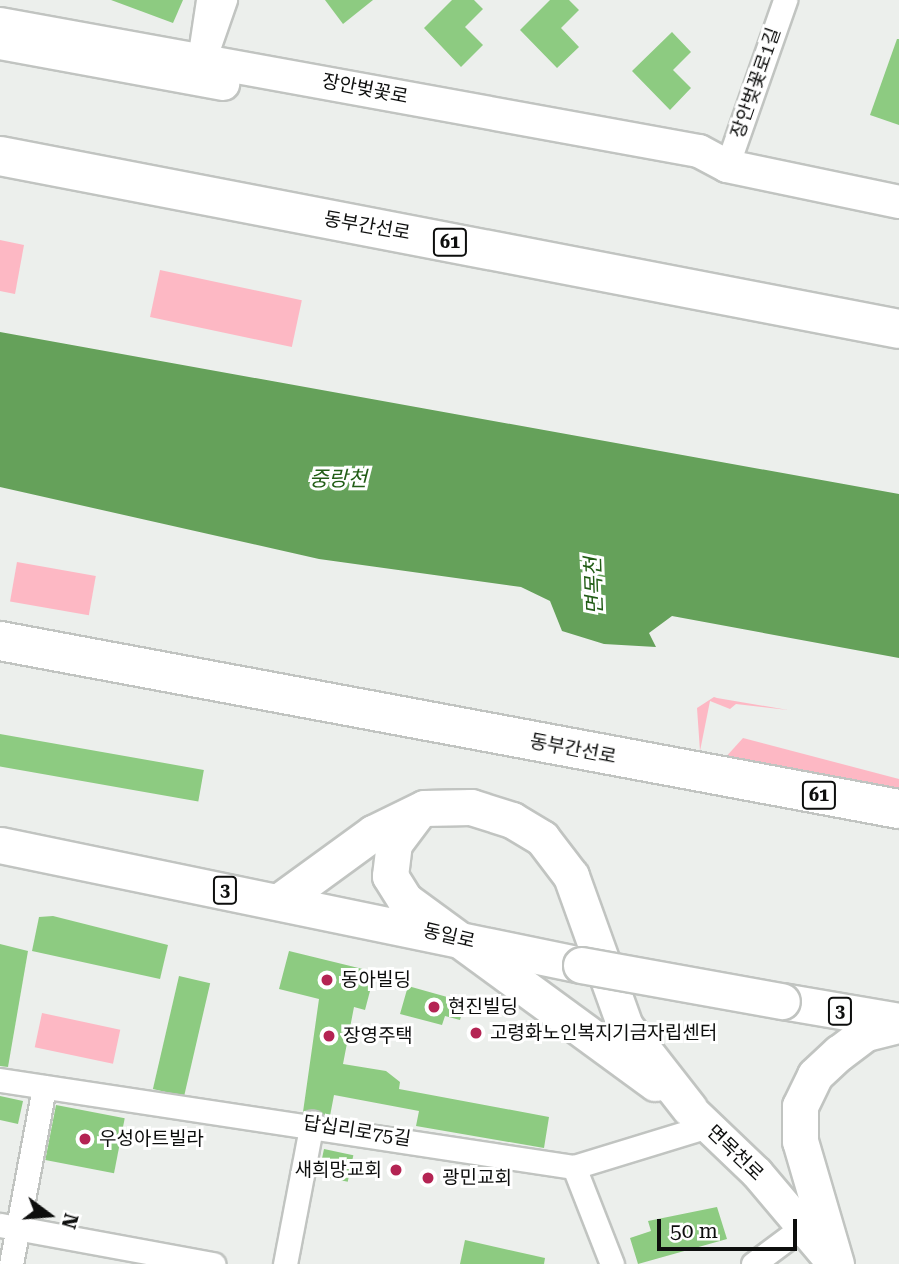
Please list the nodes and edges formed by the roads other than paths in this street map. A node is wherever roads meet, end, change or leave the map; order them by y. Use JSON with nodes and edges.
{"nodes":[{"id":1,"x":785,"y":0,"type":"edge"},
{"id":2,"x":221,"y":1,"type":"edge"},
{"id":3,"x":0,"y":24,"type":"edge"},
{"id":4,"x":0,"y":43,"type":"edge"},
{"id":5,"x":198,"y":68,"type":"junction"},
{"id":6,"x":0,"y":156,"type":"edge"},
{"id":7,"x":727,"y":166,"type":"junction"},
{"id":8,"x":899,"y":202,"type":"edge"},
{"id":9,"x":899,"y":329,"type":"edge"},
{"id":10,"x":0,"y":641,"type":"edge"},
{"id":11,"x":424,"y":808,"type":"junction"},
{"id":12,"x":899,"y":809,"type":"edge"},
{"id":13,"x":0,"y":845,"type":"edge"},
{"id":14,"x":281,"y":900,"type":"junction"},
{"id":15,"x":450,"y":936,"type":"junction"},
{"id":16,"x":899,"y":1023,"type":"edge"},
{"id":17,"x":0,"y":1080,"type":"edge"},
{"id":18,"x":44,"y":1087,"type":"junction"},
{"id":19,"x":698,"y":1117,"type":"junction"},
{"id":20,"x":312,"y":1123,"type":"junction"},
{"id":21,"x":574,"y":1167,"type":"junction"},
{"id":22,"x":804,"y":1226,"type":"junction"},
{"id":23,"x":9,"y":1227,"type":"edge"},
{"id":24,"x":143,"y":1258,"type":"edge"},
{"id":25,"x":11,"y":1264,"type":"edge"},
{"id":26,"x":213,"y":1264,"type":"edge"},
{"id":27,"x":285,"y":1264,"type":"edge"},
{"id":28,"x":612,"y":1264,"type":"edge"},
{"id":29,"x":753,"y":1264,"type":"edge"},
{"id":30,"x":835,"y":1264,"type":"edge"}],
"edges":[{"from":1,"to":7,"type":"street","name":"장안벚꽃로1길"},
{"from":2,"to":5,"type":"street"},
{"from":3,"to":5,"type":"street","name":"장안벚꽃로"},
{"from":4,"to":5,"type":"street","name":"장안벚꽃로"},
{"from":5,"to":7,"type":"street","name":"장안벚꽃로"},
{"from":6,"to":9,"type":"highway","name":"동부간선로","number":"61"},
{"from":7,"to":8,"type":"street","name":"장안벚꽃로"},
{"from":10,"to":12,"type":"highway","name":"동부간선로","number":"61"},
{"from":11,"to":14,"type":"main road"},
{"from":11,"to":15,"type":"main road"},
{"from":11,"to":19,"type":"main road"},
{"from":13,"to":14,"type":"main road","name":"동일로","number":"3"},
{"from":14,"to":15,"type":"main road","name":"동일로","number":"3"},
{"from":15,"to":16,"type":"main road","name":"동일로","number":"3","bridge":true},
{"from":15,"to":19,"type":"main road"},
{"from":16,"to":30,"type":"main road"},
{"from":17,"to":18,"type":"street","name":"답십리로75길"},
{"from":18,"to":20,"type":"street","name":"답십리로75길"},
{"from":18,"to":23,"type":"street"},
{"from":19,"to":21,"type":"street","name":"답십리로75길"},
{"from":19,"to":22,"type":"street","name":"면목천로"},
{"from":20,"to":21,"type":"street","name":"답십리로75길"},
{"from":20,"to":27,"type":"street"},
{"from":21,"to":28,"type":"street"},
{"from":22,"to":29,"type":"street"},
{"from":22,"to":30,"type":"street","name":"면목천로"},
{"from":23,"to":24,"type":"street"},
{"from":23,"to":25,"type":"street"},
{"from":24,"to":26,"type":"street"}]}
